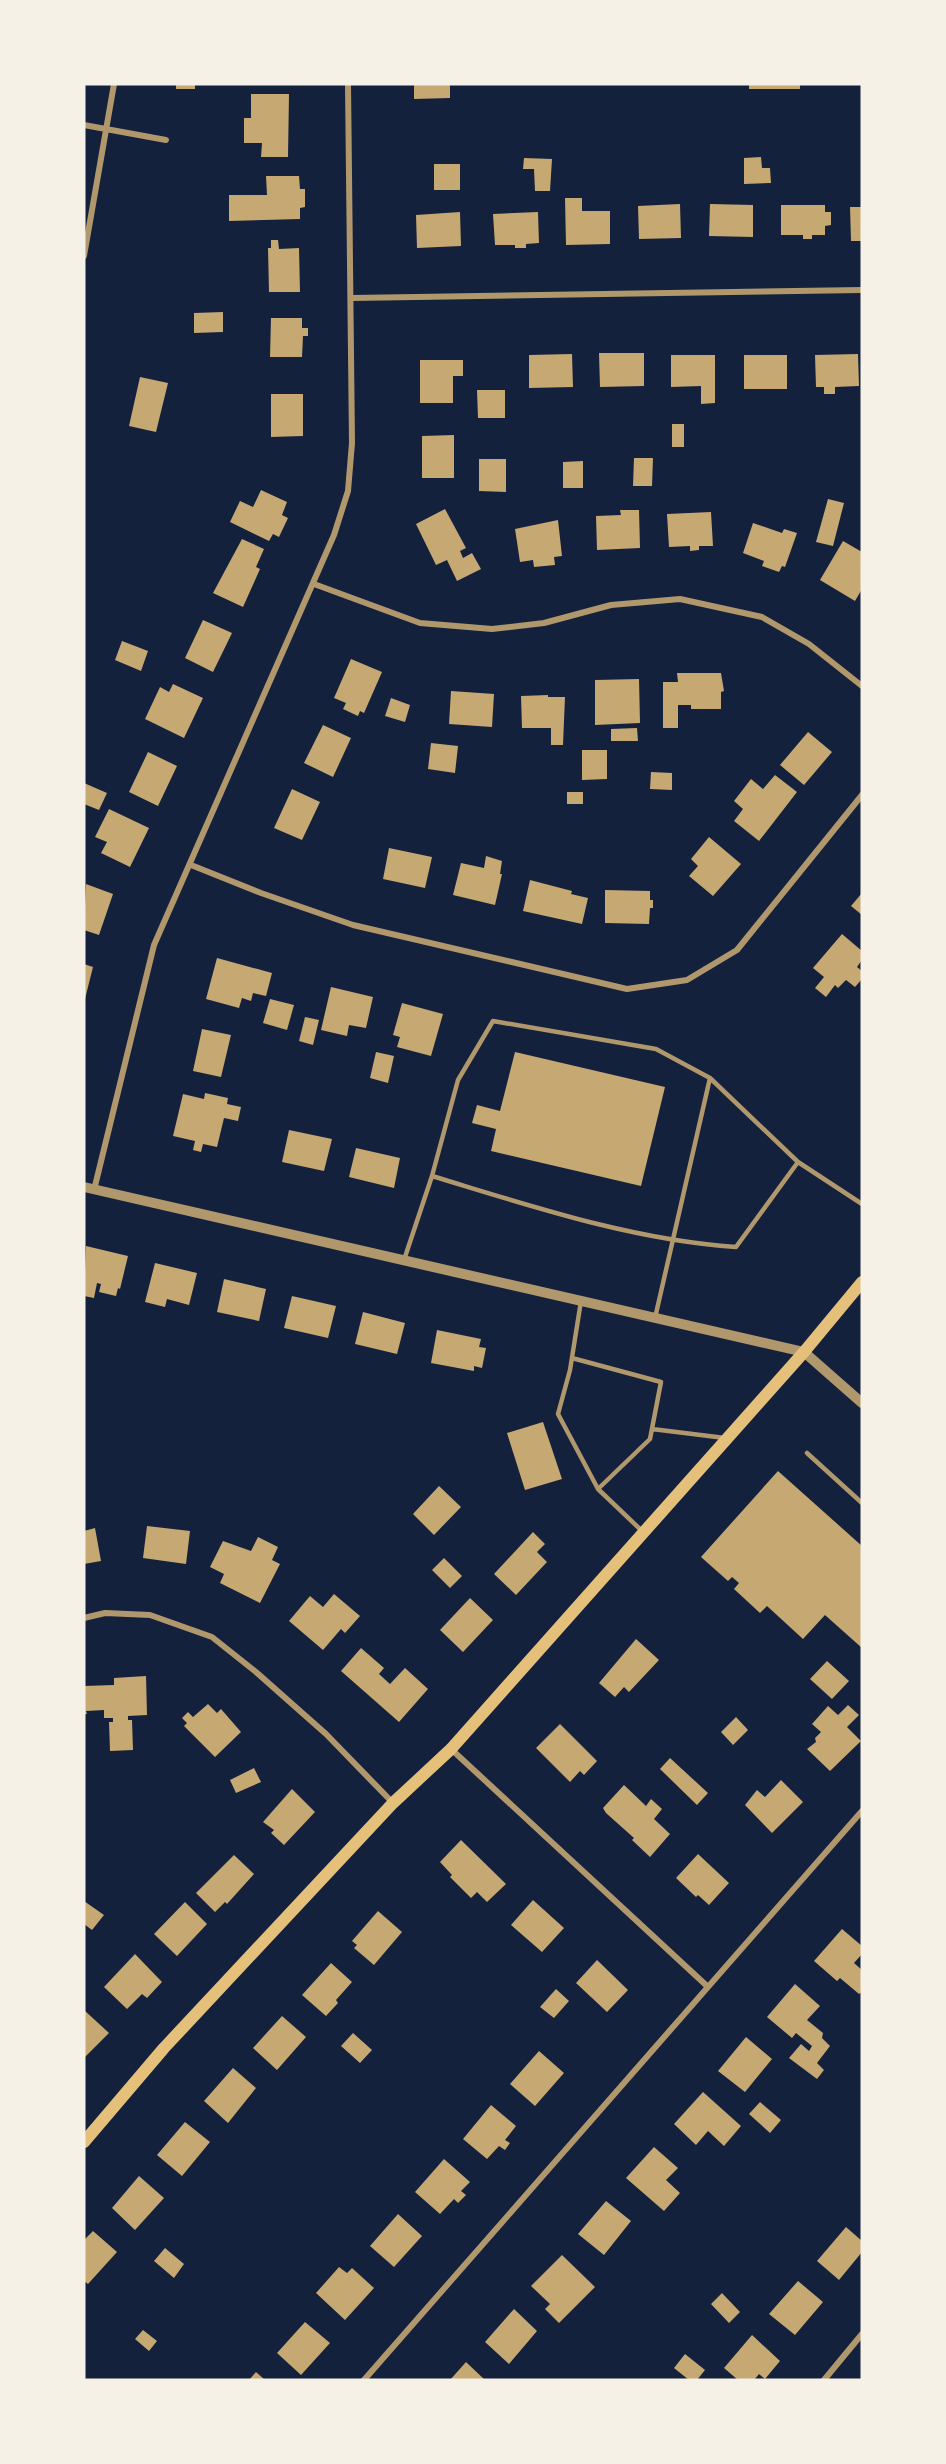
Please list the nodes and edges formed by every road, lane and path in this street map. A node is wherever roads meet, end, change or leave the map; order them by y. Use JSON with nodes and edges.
{"nodes":[{"id":1,"x":114,"y":84,"type":"edge"},
{"id":2,"x":348,"y":84,"type":"edge"},
{"id":3,"x":84,"y":125,"type":"edge"},
{"id":4,"x":107,"y":129,"type":"junction"},
{"id":5,"x":166,"y":140,"type":"dead end"},
{"id":6,"x":84,"y":256,"type":"edge"},
{"id":7,"x":862,"y":290,"type":"edge"},
{"id":8,"x":352,"y":298,"type":"junction"},
{"id":9,"x":314,"y":584,"type":"junction"},
{"id":10,"x":862,"y":686,"type":"edge"},
{"id":11,"x":862,"y":795,"type":"edge"},
{"id":12,"x":191,"y":865,"type":"junction"},
{"id":13,"x":710,"y":1078,"type":"junction"},
{"id":14,"x":798,"y":1162,"type":"junction"},
{"id":15,"x":432,"y":1176,"type":"junction"},
{"id":16,"x":89,"y":1188,"type":"edge"},
{"id":17,"x":862,"y":1204,"type":"edge"},
{"id":18,"x":673,"y":1240,"type":"junction"},
{"id":19,"x":404,"y":1260,"type":"junction"},
{"id":20,"x":862,"y":1282,"type":"edge"},
{"id":21,"x":581,"y":1301,"type":"junction"},
{"id":22,"x":655,"y":1318,"type":"junction"},
{"id":23,"x":804,"y":1352,"type":"junction"},
{"id":24,"x":572,"y":1358,"type":"junction"},
{"id":25,"x":862,"y":1403,"type":"edge"},
{"id":26,"x":652,"y":1429,"type":"junction"},
{"id":27,"x":728,"y":1438,"type":"junction"},
{"id":28,"x":807,"y":1454,"type":"dead end"},
{"id":29,"x":598,"y":1489,"type":"junction"},
{"id":30,"x":862,"y":1503,"type":"edge"},
{"id":31,"x":644,"y":1532,"type":"junction"},
{"id":32,"x":84,"y":1618,"type":"edge"},
{"id":33,"x":451,"y":1749,"type":"junction"},
{"id":34,"x":393,"y":1803,"type":"junction"},
{"id":35,"x":862,"y":1811,"type":"edge"},
{"id":36,"x":707,"y":1986,"type":"junction"},
{"id":37,"x":84,"y":2142,"type":"edge"},
{"id":38,"x":862,"y":2334,"type":"edge"},
{"id":39,"x":364,"y":2380,"type":"edge"},
{"id":40,"x":824,"y":2380,"type":"edge"}],
"edges":[{"from":1,"to":4,"type":"street"},
{"from":2,"to":8,"type":"street"},
{"from":3,"to":4,"type":"street"},
{"from":4,"to":5,"type":"street"},
{"from":4,"to":6,"type":"street"},
{"from":7,"to":8,"type":"street"},
{"from":8,"to":9,"type":"street"},
{"from":9,"to":10,"type":"street"},
{"from":9,"to":12,"type":"street"},
{"from":11,"to":12,"type":"street"},
{"from":12,"to":16,"type":"street"},
{"from":13,"to":14,"type":"lane"},
{"from":13,"to":15,"type":"lane"},
{"from":13,"to":18,"type":"lane"},
{"from":14,"to":17,"type":"lane"},
{"from":14,"to":18,"type":"lane"},
{"from":15,"to":18,"type":"lane"},
{"from":15,"to":19,"type":"lane"},
{"from":16,"to":19,"type":"street"},
{"from":18,"to":22,"type":"lane"},
{"from":19,"to":21,"type":"street"},
{"from":20,"to":23,"type":"main road"},
{"from":21,"to":22,"type":"street"},
{"from":21,"to":24,"type":"lane"},
{"from":22,"to":23,"type":"street"},
{"from":23,"to":25,"type":"street"},
{"from":23,"to":27,"type":"main road"},
{"from":24,"to":26,"type":"lane"},
{"from":24,"to":29,"type":"lane"},
{"from":26,"to":27,"type":"lane"},
{"from":26,"to":29,"type":"lane"},
{"from":27,"to":31,"type":"main road"},
{"from":28,"to":30,"type":"lane"},
{"from":29,"to":31,"type":"lane"},
{"from":31,"to":33,"type":"main road"},
{"from":32,"to":34,"type":"street"},
{"from":33,"to":34,"type":"main road"},
{"from":33,"to":36,"type":"street"},
{"from":34,"to":37,"type":"main road"},
{"from":35,"to":36,"type":"street"},
{"from":36,"to":39,"type":"street"},
{"from":38,"to":40,"type":"street"}]}
